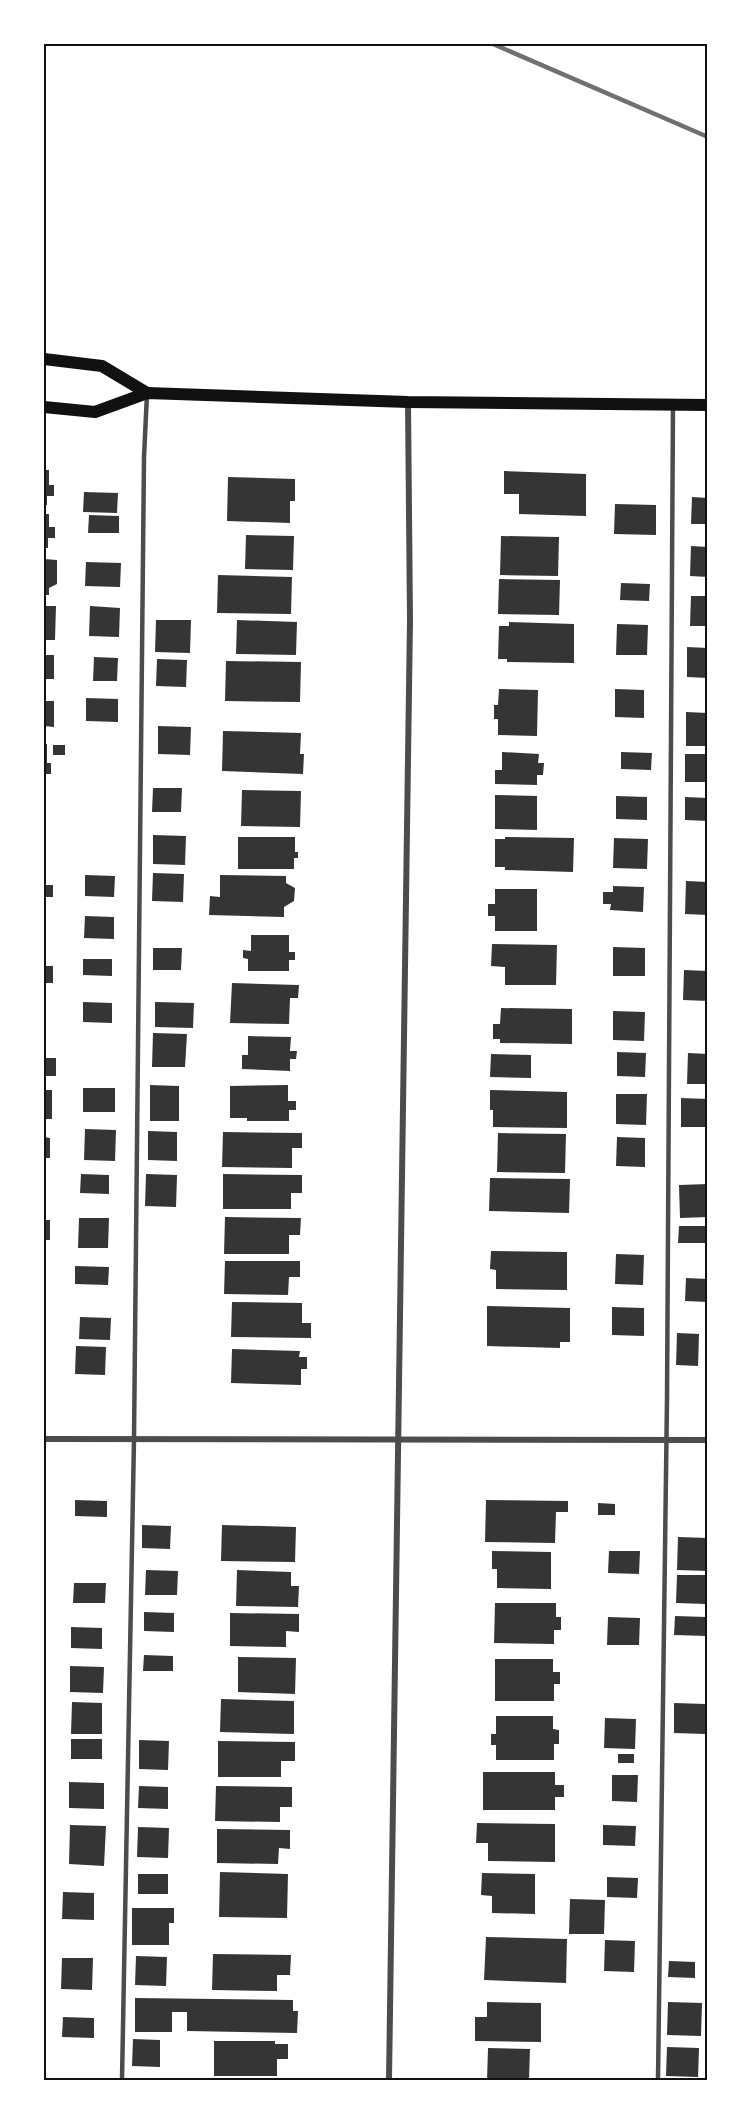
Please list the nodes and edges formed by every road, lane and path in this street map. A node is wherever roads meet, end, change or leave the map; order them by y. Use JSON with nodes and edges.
{"nodes":[{"id":1,"x":44,"y":359,"type":"edge"},
{"id":2,"x":147,"y":393,"type":"junction"},
{"id":3,"x":408,"y":402,"type":"junction"},
{"id":4,"x":673,"y":405,"type":"junction"},
{"id":5,"x":708,"y":405,"type":"edge"},
{"id":6,"x":44,"y":408,"type":"edge"},
{"id":7,"x":44,"y":1439,"type":"edge"},
{"id":8,"x":134,"y":1439,"type":"junction"},
{"id":9,"x":399,"y":1439,"type":"junction"},
{"id":10,"x":666,"y":1440,"type":"junction"},
{"id":11,"x":708,"y":1440,"type":"edge"},
{"id":12,"x":122,"y":2080,"type":"edge"},
{"id":13,"x":389,"y":2080,"type":"edge"},
{"id":14,"x":658,"y":2080,"type":"edge"}],
"edges":[{"from":1,"to":2,"type":"main road"},
{"from":2,"to":3,"type":"main road"},
{"from":2,"to":6,"type":"main road"},
{"from":2,"to":8,"type":"lane"},
{"from":3,"to":4,"type":"main road"},
{"from":3,"to":9,"type":"street"},
{"from":4,"to":5,"type":"main road"},
{"from":4,"to":10,"type":"lane"},
{"from":7,"to":8,"type":"street"},
{"from":8,"to":9,"type":"street"},
{"from":8,"to":12,"type":"lane"},
{"from":9,"to":10,"type":"street"},
{"from":9,"to":13,"type":"street"},
{"from":10,"to":11,"type":"street"},
{"from":10,"to":14,"type":"lane"}]}
